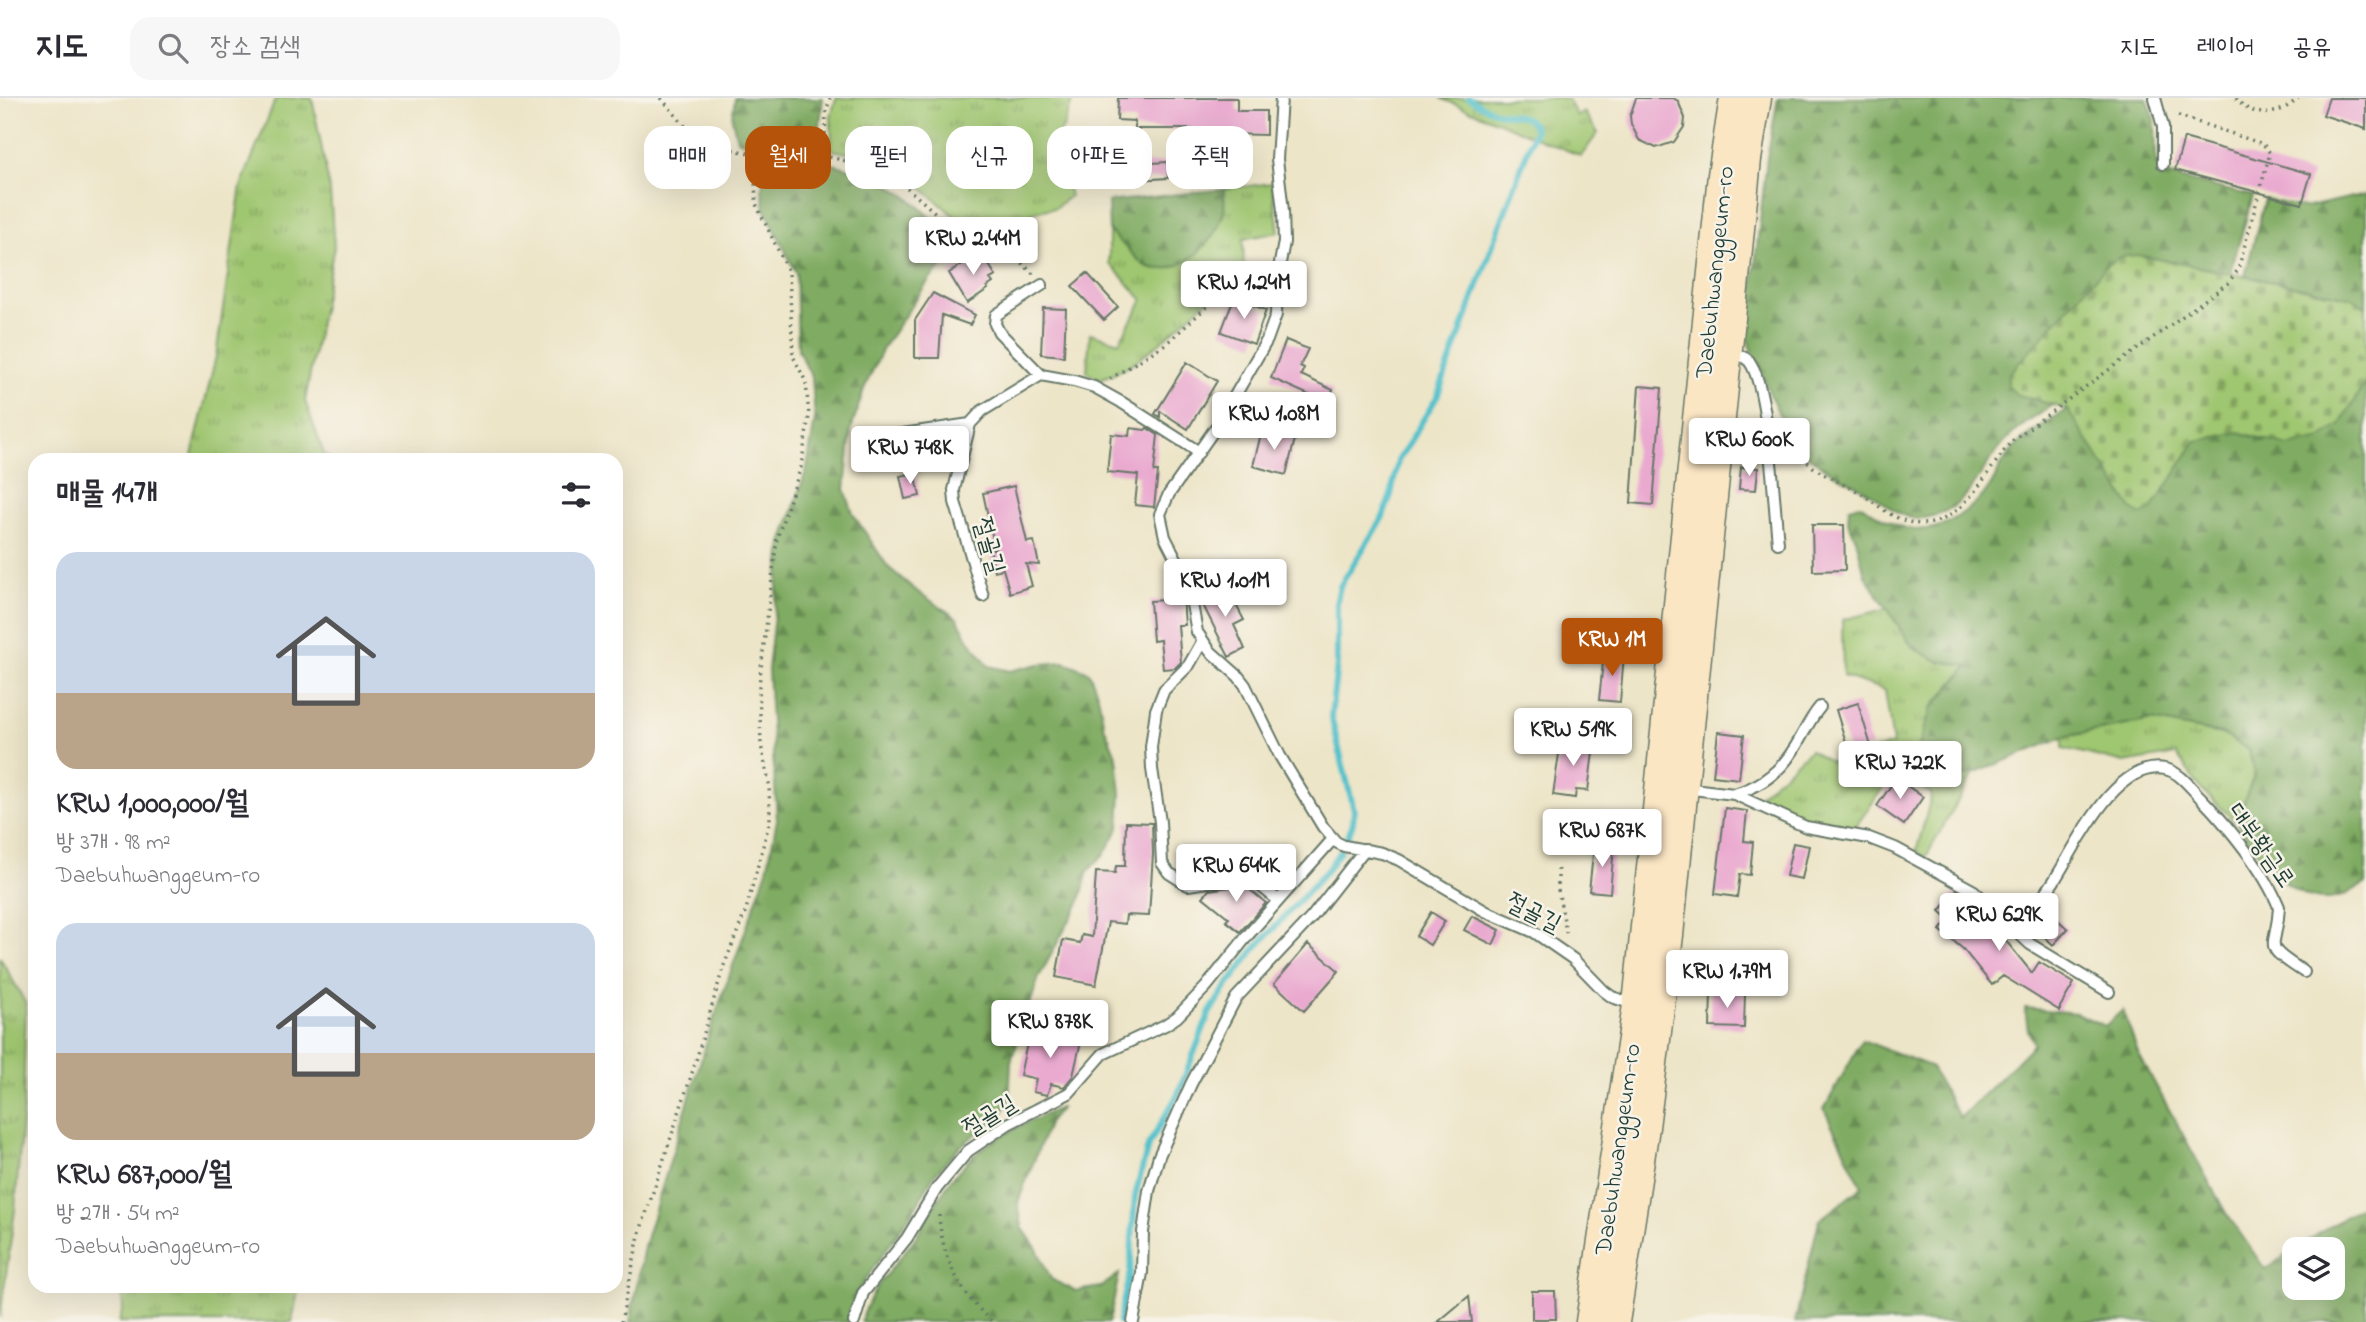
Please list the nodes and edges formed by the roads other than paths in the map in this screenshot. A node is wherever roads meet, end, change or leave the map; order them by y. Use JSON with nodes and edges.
{"nodes":[{"id":1,"x":1281,"y":98,"type":"edge"},
{"id":2,"x":1735,"y":98,"type":"edge"},
{"id":3,"x":1756,"y":98,"type":"edge"},
{"id":4,"x":2157,"y":104,"type":"edge"},
{"id":5,"x":2163,"y":164,"type":"dead end"},
{"id":6,"x":1042,"y":285,"type":"road end"},
{"id":7,"x":1726,"y":354,"type":"junction"},
{"id":8,"x":1041,"y":375,"type":"junction"},
{"id":9,"x":970,"y":424,"type":"junction"},
{"id":10,"x":889,"y":436,"type":"dead end"},
{"id":11,"x":1199,"y":452,"type":"junction"},
{"id":12,"x":1778,"y":543,"type":"dead end"},
{"id":13,"x":983,"y":596,"type":"dead end"},
{"id":14,"x":1202,"y":642,"type":"junction"},
{"id":15,"x":1820,"y":707,"type":"dead end"},
{"id":16,"x":1671,"y":787,"type":"junction"},
{"id":17,"x":1734,"y":794,"type":"junction"},
{"id":18,"x":1333,"y":839,"type":"junction"},
{"id":19,"x":1365,"y":849,"type":"junction"},
{"id":20,"x":1278,"y":900,"type":"junction"},
{"id":21,"x":2014,"y":931,"type":"junction"},
{"id":22,"x":2304,"y":972,"type":"dead end"},
{"id":23,"x":2109,"y":992,"type":"dead end"},
{"id":24,"x":1648,"y":1007,"type":"junction"},
{"id":25,"x":854,"y":1322,"type":"edge"},
{"id":26,"x":1133,"y":1322,"type":"edge"},
{"id":27,"x":1591,"y":1322,"type":"edge"},
{"id":28,"x":1614,"y":1322,"type":"edge"}],
"edges":[{"from":1,"to":11,"type":"lane"},
{"from":2,"to":16,"type":"main road","name":"Daebuhwanggeum-ro"},
{"from":3,"to":7,"type":"main road","name":"Daebuhwanggeum-ro"},
{"from":4,"to":5,"type":"lane"},
{"from":6,"to":8,"type":"lane"},
{"from":7,"to":12,"type":"lane"},
{"from":7,"to":16,"type":"main road","name":"Daebuhwanggeum-ro"},
{"from":8,"to":9,"type":"lane"},
{"from":8,"to":11,"type":"lane"},
{"from":9,"to":10,"type":"lane"},
{"from":9,"to":13,"type":"lane","name":"절골길"},
{"from":11,"to":14,"type":"lane"},
{"from":14,"to":18,"type":"lane"},
{"from":14,"to":20,"type":"lane"},
{"from":15,"to":17,"type":"lane"},
{"from":16,"to":17,"type":"lane"},
{"from":16,"to":24,"type":"main road","name":"Daebuhwanggeum-ro"},
{"from":17,"to":21,"type":"lane"},
{"from":18,"to":19,"type":"lane","name":"절골길"},
{"from":18,"to":20,"type":"lane","name":"절골길"},
{"from":19,"to":24,"type":"lane","name":"절골길"},
{"from":19,"to":26,"type":"lane"},
{"from":20,"to":25,"type":"lane","name":"절골길"},
{"from":21,"to":22,"type":"lane","name":"대부황금로"},
{"from":21,"to":23,"type":"lane"},
{"from":24,"to":27,"type":"main road","name":"Daebuhwanggeum-ro"},
{"from":24,"to":28,"type":"main road","name":"Daebuhwanggeum-ro"}]}
